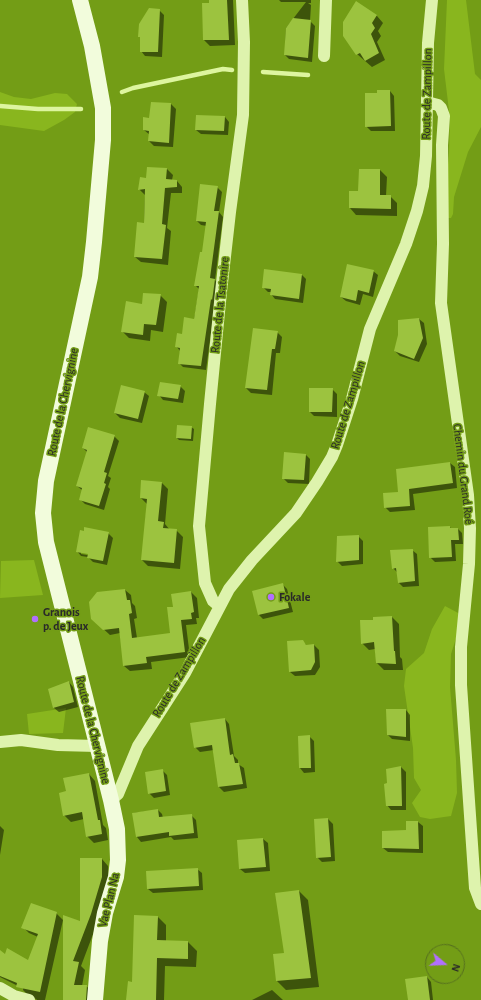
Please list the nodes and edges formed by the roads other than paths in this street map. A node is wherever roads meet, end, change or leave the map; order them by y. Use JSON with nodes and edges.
{"nodes":[{"id":1,"x":80,"y":0,"type":"edge"},
{"id":2,"x":242,"y":0,"type":"edge"},
{"id":3,"x":326,"y":0,"type":"edge"},
{"id":4,"x":432,"y":0,"type":"edge"},
{"id":5,"x":324,"y":56,"type":"dead end"},
{"id":6,"x":427,"y":102,"type":"junction"},
{"id":7,"x":219,"y":606,"type":"junction"},
{"id":8,"x":0,"y":742,"type":"edge"},
{"id":9,"x":97,"y":746,"type":"junction"},
{"id":10,"x":111,"y":800,"type":"junction"},
{"id":11,"x":481,"y":904,"type":"edge"},
{"id":12,"x":0,"y":988,"type":"edge"},
{"id":13,"x":29,"y":1000,"type":"edge"},
{"id":14,"x":95,"y":1000,"type":"edge"}],
"edges":[{"from":1,"to":9,"type":"street","name":"Route de la Chervignine"},
{"from":2,"to":7,"type":"street","name":"Route de la Tsatonire"},
{"from":3,"to":5,"type":"street"},
{"from":4,"to":6,"type":"street","name":"Route de Zampillon"},
{"from":6,"to":7,"type":"street","name":"Route de Zampillon"},
{"from":6,"to":11,"type":"street","name":"Chemin du Grand Roé"},
{"from":7,"to":10,"type":"street","name":"Route de Zampillon"},
{"from":8,"to":9,"type":"street"},
{"from":9,"to":10,"type":"street","name":"Route de la Chervignine"},
{"from":10,"to":14,"type":"street","name":"Vae Plan Na"},
{"from":12,"to":13,"type":"street"}]}
